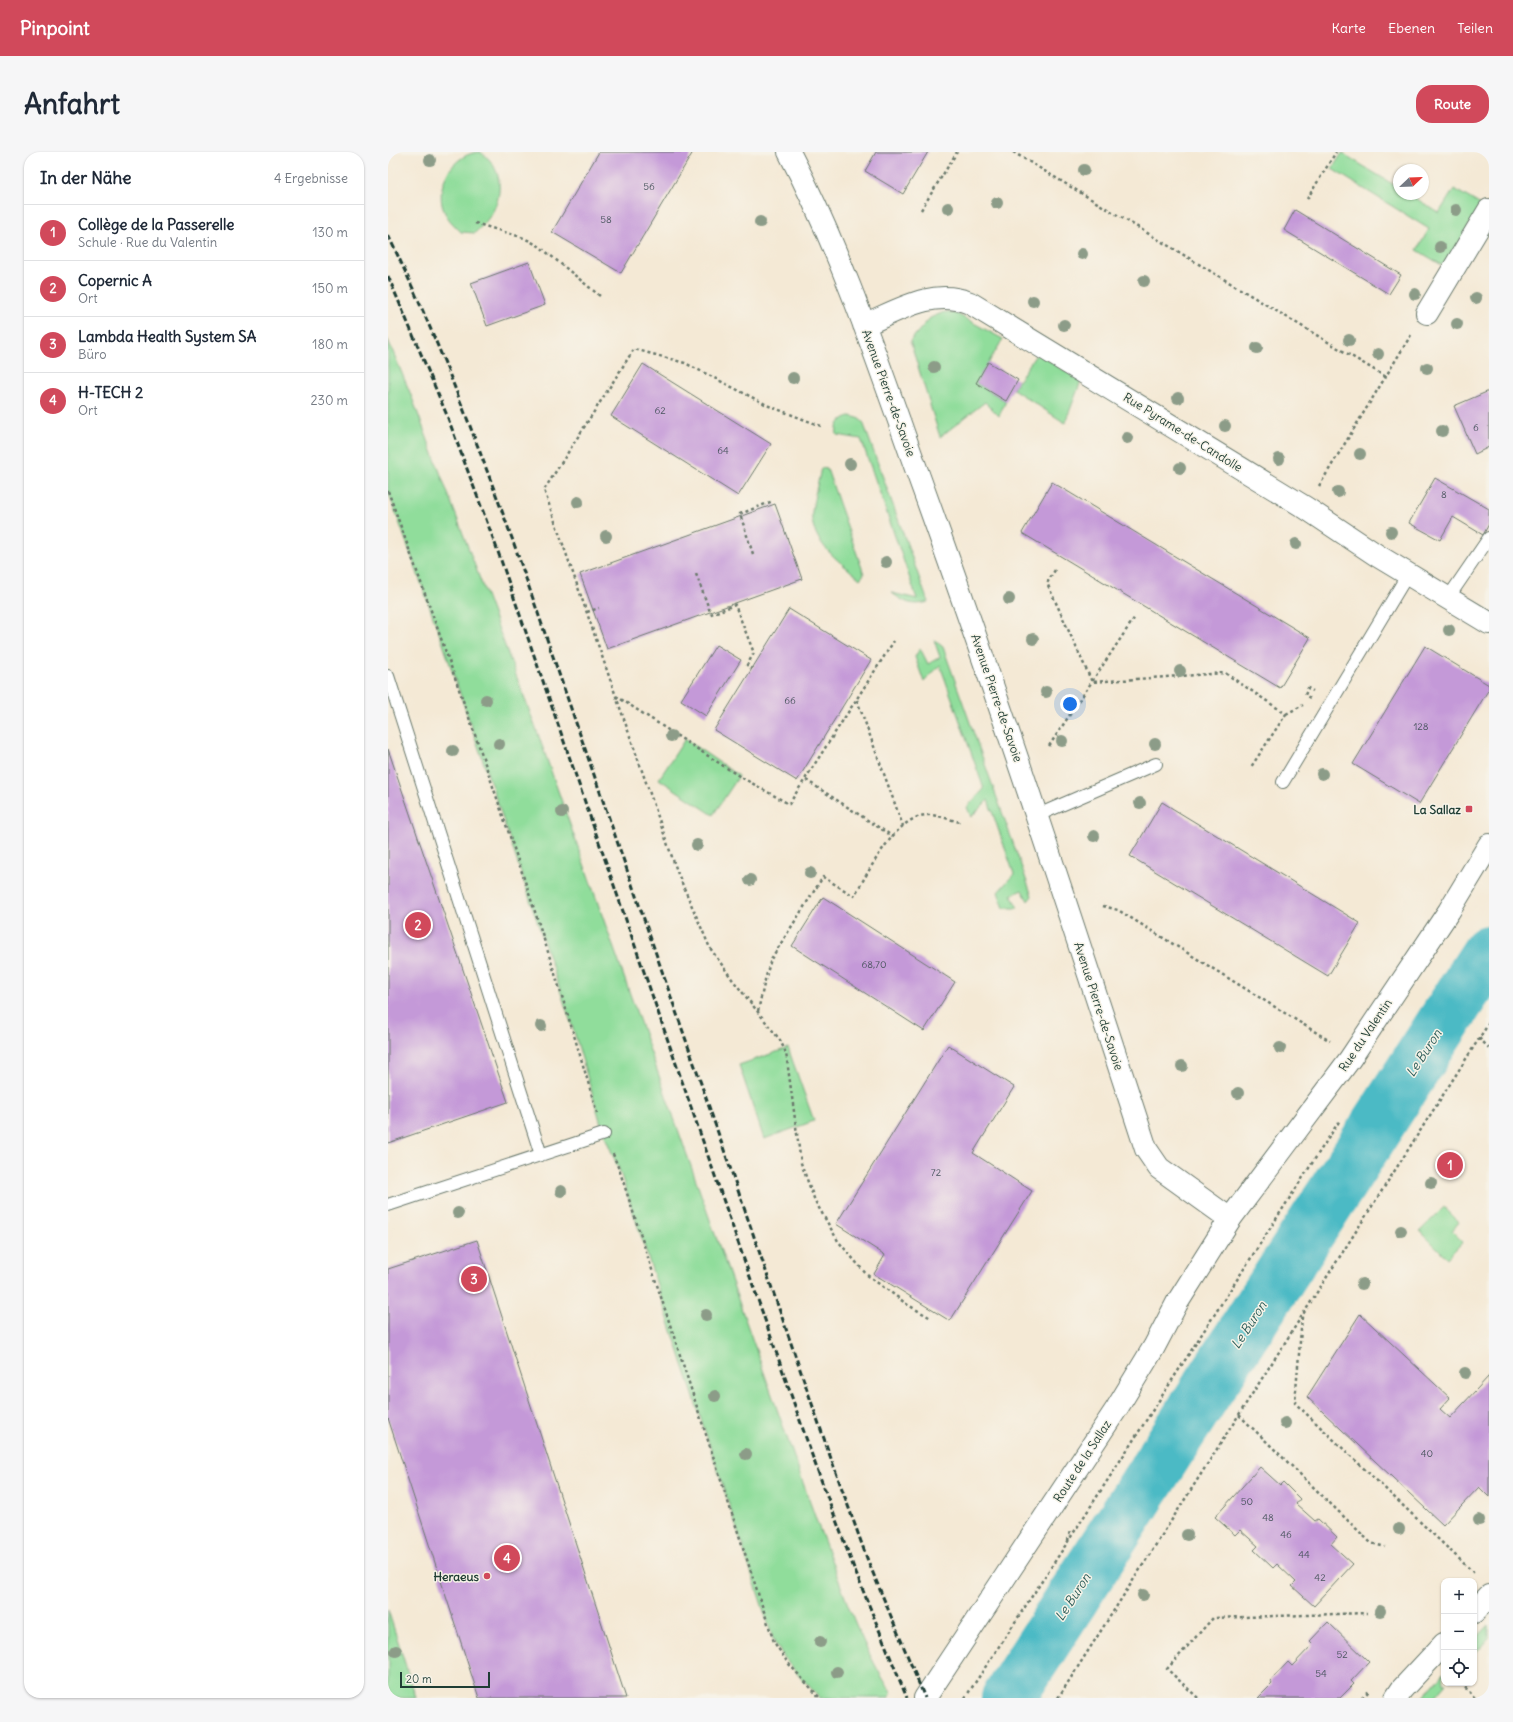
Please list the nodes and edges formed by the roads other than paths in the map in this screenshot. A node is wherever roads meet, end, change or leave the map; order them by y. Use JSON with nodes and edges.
{"nodes":[{"id":1,"x":789,"y":152,"type":"edge"},
{"id":2,"x":1489,"y":210,"type":"edge"},
{"id":3,"x":1427,"y":313,"type":"road end"},
{"id":4,"x":864,"y":325,"type":"junction"},
{"id":5,"x":1489,"y":538,"type":"edge"},
{"id":6,"x":1408,"y":574,"type":"junction"},
{"id":7,"x":1448,"y":598,"type":"junction"},
{"id":8,"x":1489,"y":623,"type":"edge"},
{"id":9,"x":388,"y":676,"type":"edge"},
{"id":10,"x":1156,"y":764,"type":"dead end"},
{"id":11,"x":1283,"y":782,"type":"dead end"},
{"id":12,"x":1038,"y":816,"type":"junction"},
{"id":13,"x":1489,"y":845,"type":"edge"},
{"id":14,"x":604,"y":1134,"type":"road end"},
{"id":15,"x":541,"y":1155,"type":"junction"},
{"id":16,"x":388,"y":1205,"type":"edge"},
{"id":17,"x":1230,"y":1219,"type":"junction"},
{"id":18,"x":1484,"y":1587,"type":"edge"},
{"id":19,"x":1477,"y":1604,"type":"edge"},
{"id":20,"x":1441,"y":1647,"type":"edge"},
{"id":21,"x":925,"y":1698,"type":"edge"},
{"id":22,"x":1396,"y":1698,"type":"edge"}],
"edges":[{"from":1,"to":4,"type":"street","name":"Avenue Pierre-de-Savoie"},
{"from":2,"to":3,"type":"street"},
{"from":4,"to":6,"type":"street","name":"Rue Pyrame-de-Candolle"},
{"from":4,"to":12,"type":"street","name":"Avenue Pierre-de-Savoie"},
{"from":5,"to":7,"type":"lane"},
{"from":6,"to":7,"type":"street","name":"Rue Pyrame-de-Candolle"},
{"from":6,"to":11,"type":"lane"},
{"from":7,"to":8,"type":"street","name":"Rue Pyrame-de-Candolle"},
{"from":9,"to":15,"type":"lane"},
{"from":10,"to":12,"type":"lane"},
{"from":12,"to":17,"type":"street","name":"Avenue Pierre-de-Savoie"},
{"from":13,"to":17,"type":"street","name":"Rue du Valentin"},
{"from":14,"to":15,"type":"lane"},
{"from":15,"to":16,"type":"lane"},
{"from":17,"to":21,"type":"street","name":"Route de la Sallaz"},
{"from":18,"to":19,"type":"street"},
{"from":20,"to":22,"type":"street"}]}
